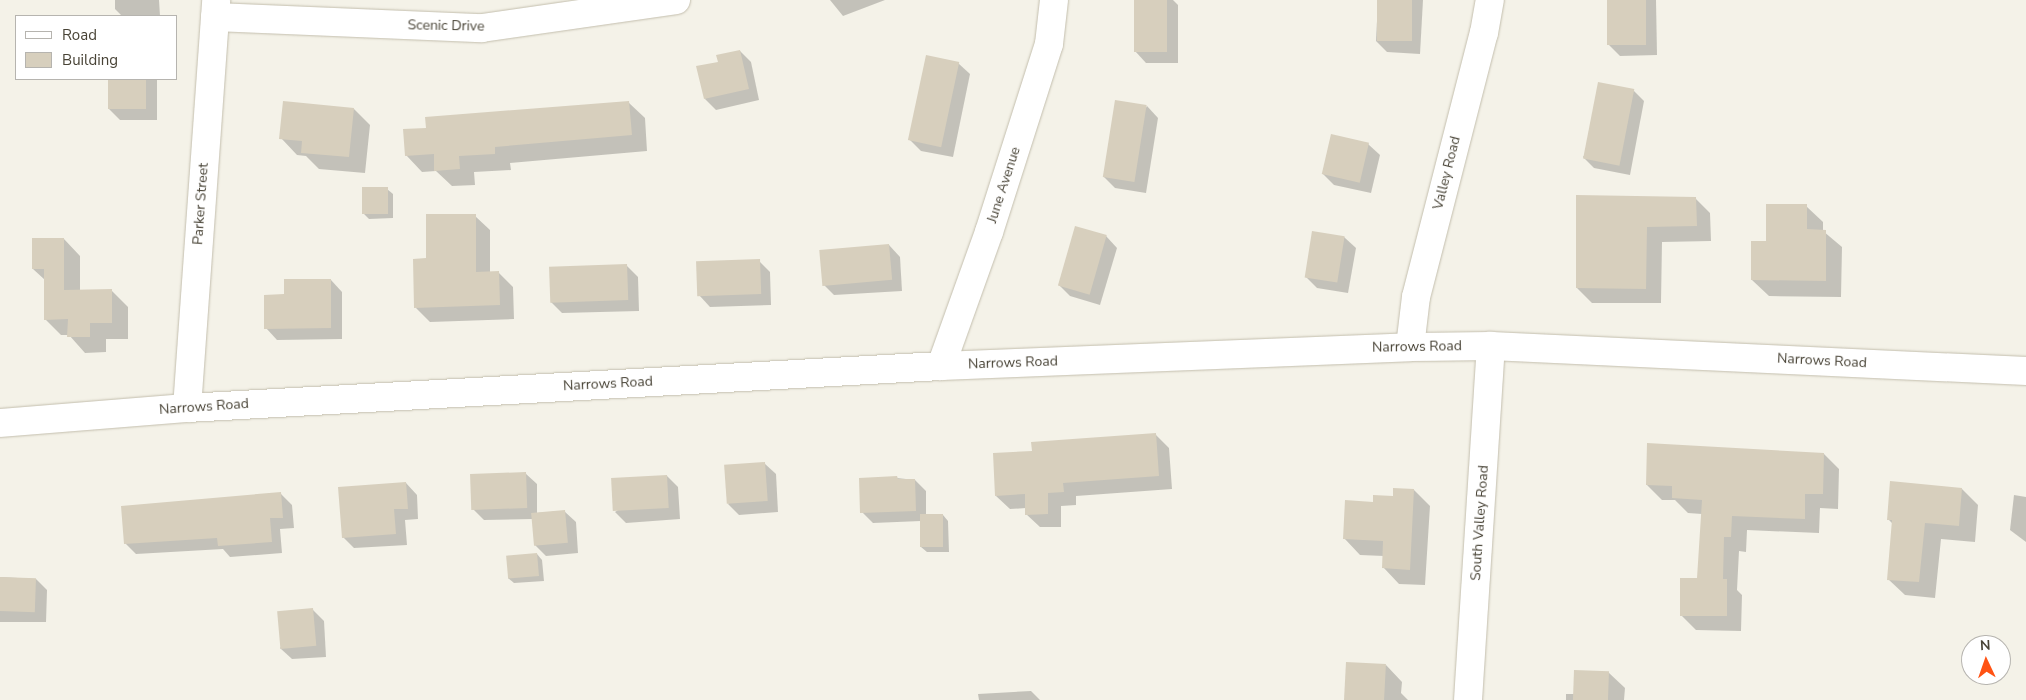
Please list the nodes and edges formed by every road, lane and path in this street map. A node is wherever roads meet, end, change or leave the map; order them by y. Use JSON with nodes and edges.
{"nodes":[{"id":1,"x":676,"y":0,"type":"edge"},
{"id":2,"x":1054,"y":0,"type":"edge"},
{"id":3,"x":1490,"y":0,"type":"edge"},
{"id":4,"x":215,"y":8,"type":"edge"},
{"id":5,"x":1410,"y":346,"type":"junction"},
{"id":6,"x":1491,"y":346,"type":"junction"},
{"id":7,"x":941,"y":366,"type":"junction"},
{"id":8,"x":2026,"y":371,"type":"edge"},
{"id":9,"x":187,"y":408,"type":"junction"},
{"id":10,"x":0,"y":424,"type":"edge"},
{"id":11,"x":1468,"y":700,"type":"edge"}],
"edges":[{"from":1,"to":4,"type":"street","name":"Scenic Drive"},
{"from":2,"to":7,"type":"street","name":"June Avenue"},
{"from":3,"to":5,"type":"street","name":"Valley Road"},
{"from":4,"to":9,"type":"street","name":"Parker Street"},
{"from":5,"to":6,"type":"street","name":"Narrows Road"},
{"from":5,"to":7,"type":"street","name":"Narrows Road"},
{"from":6,"to":8,"type":"street","name":"Narrows Road"},
{"from":6,"to":11,"type":"street","name":"South Valley Road"},
{"from":7,"to":9,"type":"street","name":"Narrows Road"},
{"from":9,"to":10,"type":"street","name":"Narrows Road"}]}
